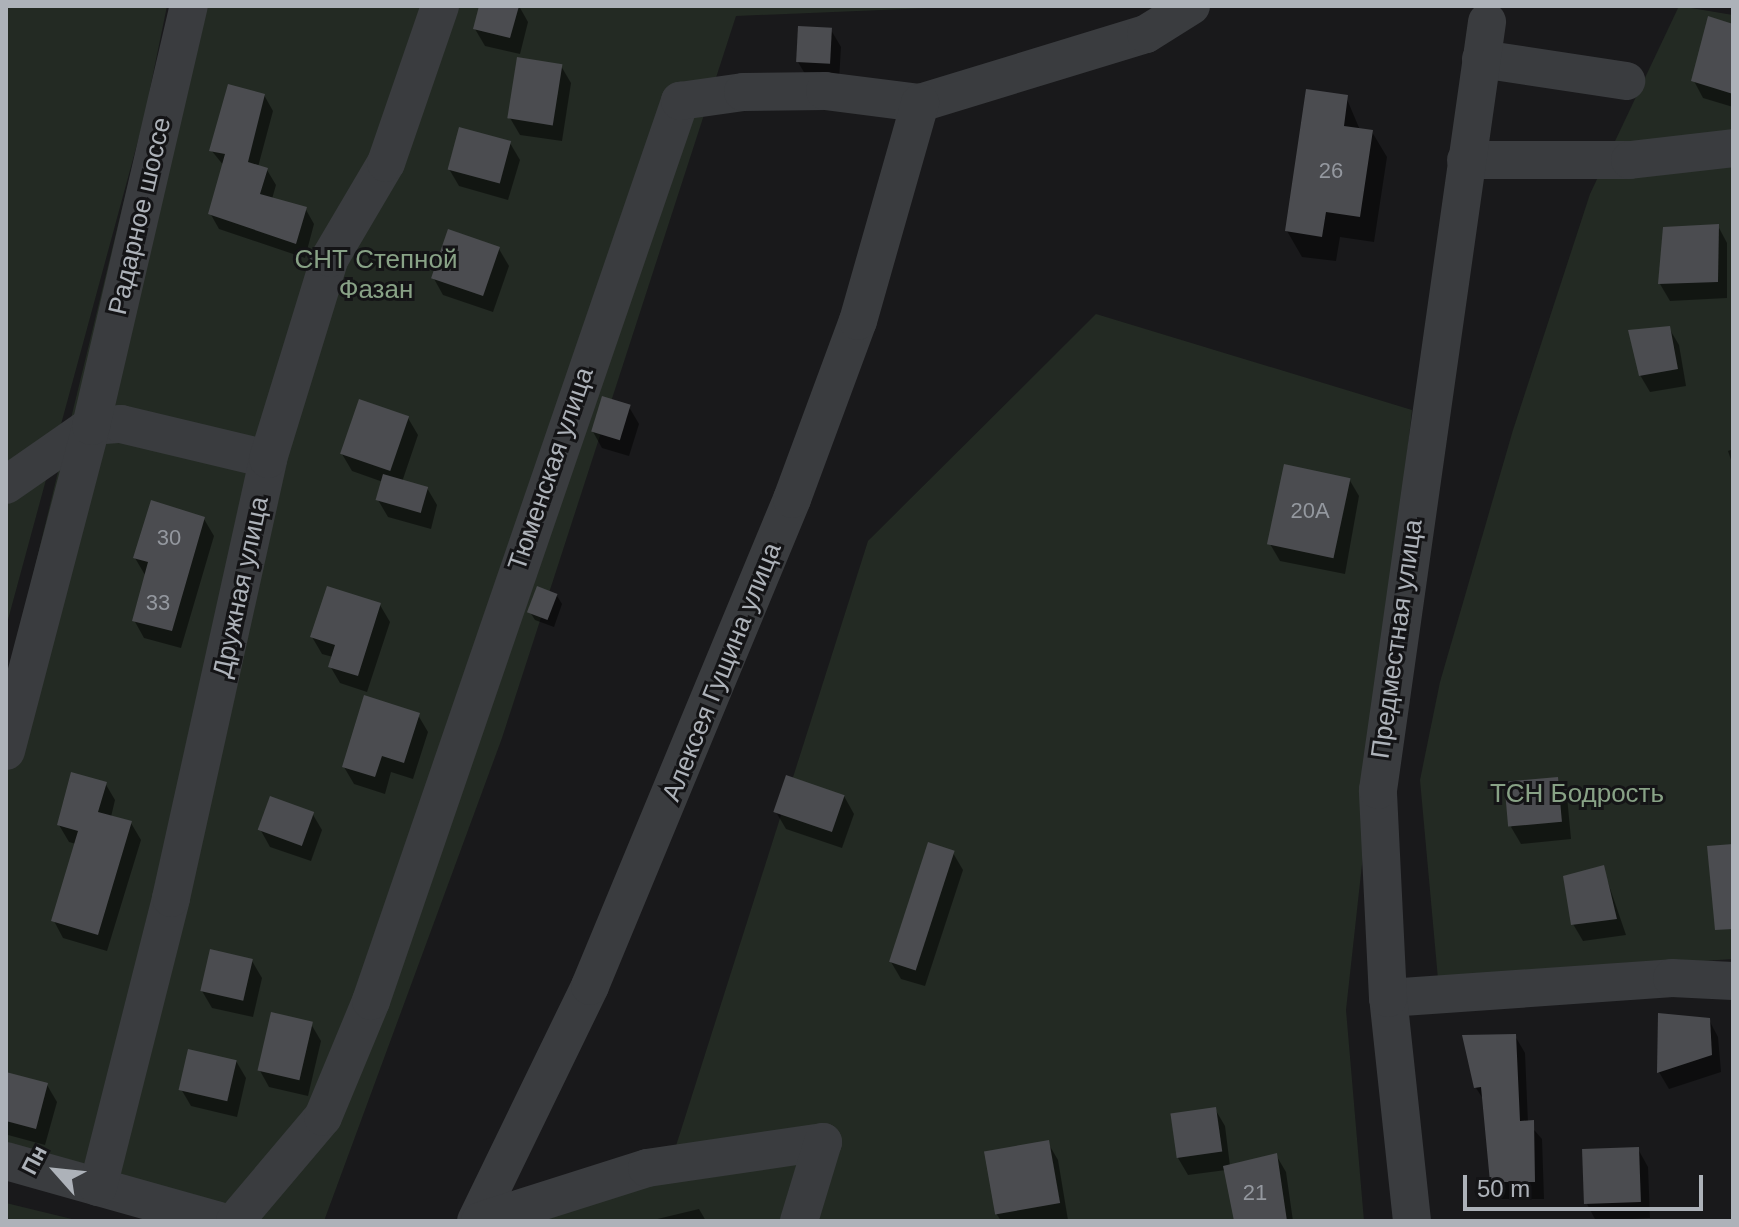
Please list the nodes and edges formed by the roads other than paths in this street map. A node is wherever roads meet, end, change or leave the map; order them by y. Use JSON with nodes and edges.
{"nodes":[{"id":1,"x":189,"y":6,"type":"edge"},
{"id":2,"x":440,"y":6,"type":"edge"},
{"id":3,"x":1191,"y":6,"type":"edge"},
{"id":4,"x":1487,"y":22,"type":"dead end"},
{"id":5,"x":1481,"y":59,"type":"junction"},
{"id":6,"x":1626,"y":81,"type":"dead end"},
{"id":7,"x":920,"y":103,"type":"junction"},
{"id":8,"x":1733,"y":148,"type":"edge"},
{"id":9,"x":1466,"y":160,"type":"junction"},
{"id":10,"x":91,"y":426,"type":"junction"},
{"id":11,"x":268,"y":459,"type":"junction"},
{"id":12,"x":6,"y":485,"type":"edge"},
{"id":13,"x":6,"y":751,"type":"edge"},
{"id":14,"x":1733,"y":981,"type":"edge"},
{"id":15,"x":1388,"y":998,"type":"junction"},
{"id":16,"x":6,"y":1161,"type":"edge"},
{"id":17,"x":98,"y":1187,"type":"junction"},
{"id":18,"x":219,"y":1221,"type":"edge"},
{"id":19,"x":235,"y":1221,"type":"edge"},
{"id":20,"x":478,"y":1221,"type":"edge"},
{"id":21,"x":799,"y":1221,"type":"edge"},
{"id":22,"x":1412,"y":1221,"type":"edge"}],
"edges":[{"from":1,"to":10,"type":"street","name":"Радарное шоссе"},
{"from":2,"to":11,"type":"street","name":"Дружная улица"},
{"from":3,"to":7,"type":"street"},
{"from":4,"to":5,"type":"street","name":"Предместная улица"},
{"from":5,"to":6,"type":"street"},
{"from":5,"to":9,"type":"street","name":"Предместная улица"},
{"from":7,"to":19,"type":"street","name":"Тюменская улица"},
{"from":7,"to":20,"type":"street","name":"Алексея Гущина улица"},
{"from":8,"to":9,"type":"street"},
{"from":9,"to":15,"type":"street","name":"Предместная улица"},
{"from":10,"to":11,"type":"street"},
{"from":10,"to":12,"type":"street"},
{"from":10,"to":13,"type":"street","name":"Радарное шоссе"},
{"from":11,"to":17,"type":"street","name":"Дружная улица"},
{"from":14,"to":15,"type":"street"},
{"from":15,"to":22,"type":"street","name":"Предместная улица"},
{"from":16,"to":17,"type":"street"},
{"from":17,"to":18,"type":"street"},
{"from":20,"to":21,"type":"street"}]}
